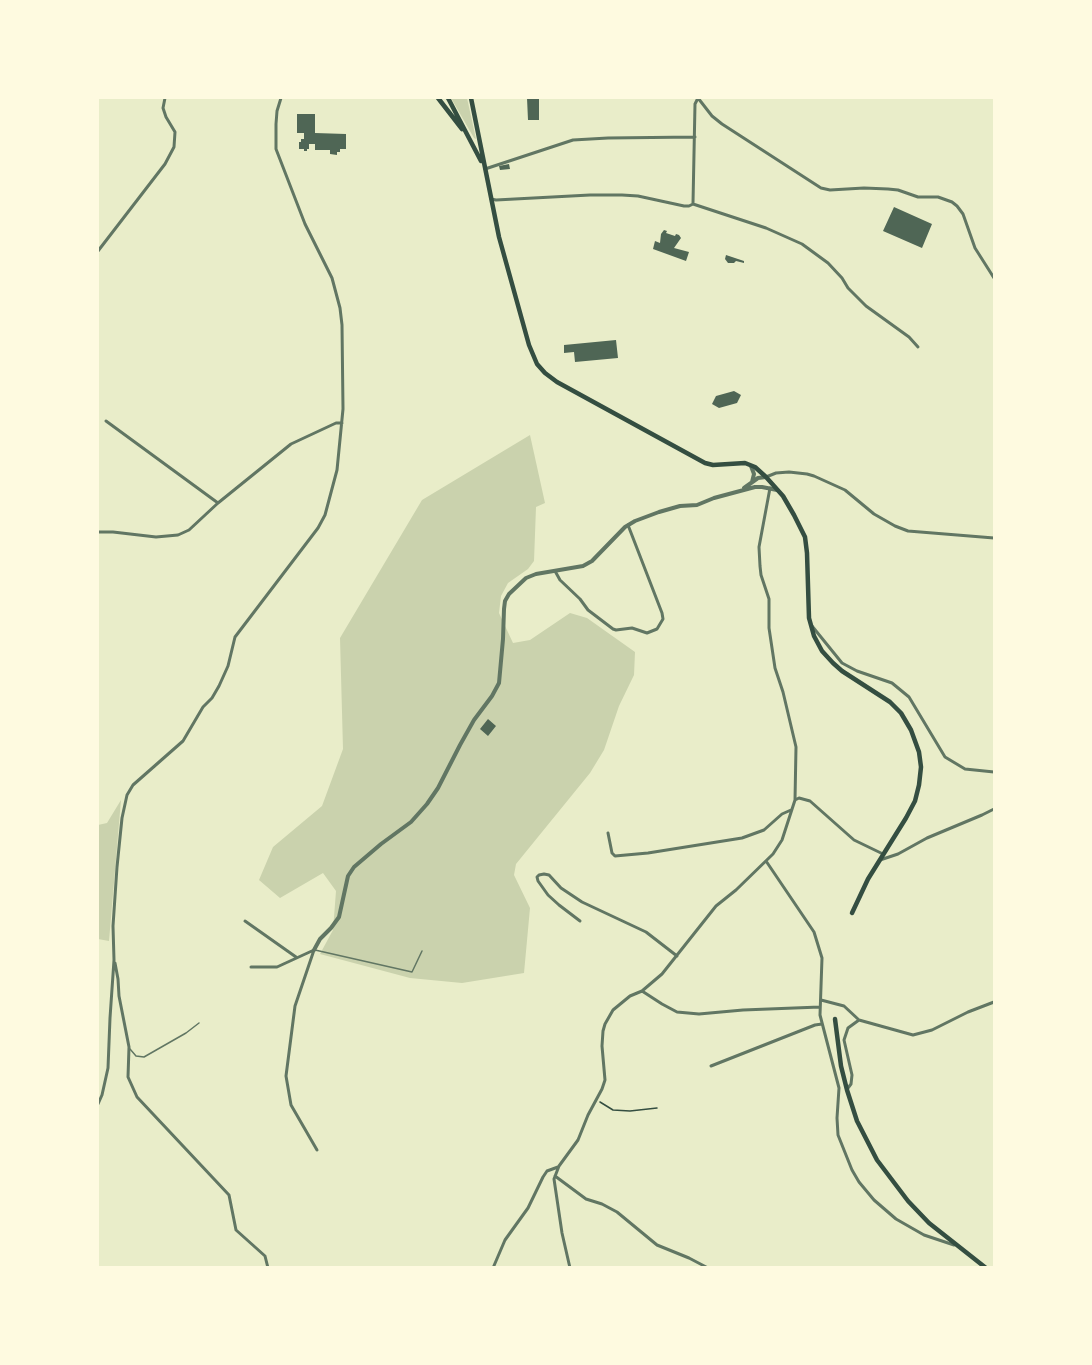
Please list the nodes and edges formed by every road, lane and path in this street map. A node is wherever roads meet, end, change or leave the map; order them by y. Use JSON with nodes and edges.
{"nodes":[{"id":1,"x":165,"y":98,"type":"edge"},
{"id":2,"x":281,"y":98,"type":"edge"},
{"id":3,"x":438,"y":98,"type":"edge"},
{"id":4,"x":448,"y":98,"type":"edge"},
{"id":5,"x":471,"y":98,"type":"edge"},
{"id":6,"x":698,"y":98,"type":"edge"},
{"id":7,"x":468,"y":137,"type":"junction"},
{"id":8,"x":695,"y":137,"type":"junction"},
{"id":9,"x":484,"y":167,"type":"junction"},
{"id":10,"x":491,"y":199,"type":"junction"},
{"id":11,"x":693,"y":204,"type":"junction"},
{"id":12,"x":98,"y":251,"type":"edge"},
{"id":13,"x":994,"y":278,"type":"edge"},
{"id":14,"x":918,"y":348,"type":"dead end"},
{"id":15,"x":106,"y":421,"type":"dead end"},
{"id":16,"x":342,"y":423,"type":"junction"},
{"id":17,"x":751,"y":465,"type":"junction"},
{"id":18,"x":766,"y":477,"type":"junction"},
{"id":19,"x":752,"y":482,"type":"junction"},
{"id":20,"x":759,"y":487,"type":"junction"},
{"id":21,"x":770,"y":488,"type":"junction"},
{"id":22,"x":740,"y":490,"type":"junction"},
{"id":23,"x":778,"y":491,"type":"junction"},
{"id":24,"x":218,"y":503,"type":"junction"},
{"id":25,"x":628,"y":525,"type":"junction"},
{"id":26,"x":98,"y":532,"type":"edge"},
{"id":27,"x":994,"y":538,"type":"edge"},
{"id":28,"x":555,"y":571,"type":"junction"},
{"id":29,"x":811,"y":625,"type":"junction"},
{"id":30,"x":994,"y":772,"type":"edge"},
{"id":31,"x":795,"y":800,"type":"junction"},
{"id":32,"x":994,"y":808,"type":"edge"},
{"id":33,"x":791,"y":810,"type":"junction"},
{"id":34,"x":608,"y":833,"type":"dead end"},
{"id":35,"x":883,"y":854,"type":"junction"},
{"id":36,"x":766,"y":861,"type":"junction"},
{"id":37,"x":878,"y":861,"type":"junction"},
{"id":38,"x":852,"y":913,"type":"dead end"},
{"id":39,"x":245,"y":921,"type":"dead end"},
{"id":40,"x":580,"y":921,"type":"dead end"},
{"id":41,"x":314,"y":950,"type":"junction"},
{"id":42,"x":422,"y":951,"type":"dead end"},
{"id":43,"x":676,"y":956,"type":"junction"},
{"id":44,"x":296,"y":957,"type":"junction"},
{"id":45,"x":114,"y":960,"type":"junction"},
{"id":46,"x":251,"y":968,"type":"dead end"},
{"id":47,"x":642,"y":991,"type":"junction"},
{"id":48,"x":820,"y":1000,"type":"junction"},
{"id":49,"x":994,"y":1002,"type":"edge"},
{"id":50,"x":820,"y":1007,"type":"junction"},
{"id":51,"x":835,"y":1019,"type":"dead end"},
{"id":52,"x":859,"y":1020,"type":"junction"},
{"id":53,"x":199,"y":1023,"type":"dead end"},
{"id":54,"x":822,"y":1024,"type":"junction"},
{"id":55,"x":129,"y":1047,"type":"junction"},
{"id":56,"x":711,"y":1066,"type":"dead end"},
{"id":57,"x":847,"y":1090,"type":"junction"},
{"id":58,"x":102,"y":1095,"type":"junction"},
{"id":59,"x":98,"y":1098,"type":"edge"},
{"id":60,"x":597,"y":1100,"type":"junction"},
{"id":61,"x":98,"y":1104,"type":"edge"},
{"id":62,"x":657,"y":1108,"type":"dead end"},
{"id":63,"x":316,"y":1150,"type":"dead end"},
{"id":64,"x":560,"y":1167,"type":"junction"},
{"id":65,"x":555,"y":1176,"type":"junction"},
{"id":66,"x":958,"y":1246,"type":"junction"},
{"id":67,"x":268,"y":1268,"type":"edge"},
{"id":68,"x":493,"y":1268,"type":"edge"},
{"id":69,"x":570,"y":1268,"type":"edge"},
{"id":70,"x":708,"y":1268,"type":"edge"},
{"id":71,"x":986,"y":1268,"type":"edge"}],
"edges":[{"from":1,"to":12,"type":"street"},
{"from":2,"to":16,"type":"street"},
{"from":3,"to":7,"type":"main road"},
{"from":4,"to":7,"type":"main road"},
{"from":5,"to":9,"type":"main road"},
{"from":6,"to":8,"type":"street"},
{"from":6,"to":13,"type":"street"},
{"from":7,"to":9,"type":"main road"},
{"from":8,"to":9,"type":"street"},
{"from":8,"to":11,"type":"street"},
{"from":9,"to":10,"type":"main road"},
{"from":10,"to":11,"type":"street"},
{"from":10,"to":17,"type":"main road"},
{"from":11,"to":14,"type":"street"},
{"from":15,"to":24,"type":"street"},
{"from":16,"to":24,"type":"street"},
{"from":16,"to":45,"type":"street"},
{"from":17,"to":18,"type":"main road"},
{"from":17,"to":19,"type":"street"},
{"from":18,"to":19,"type":"street"},
{"from":18,"to":20,"type":"street"},
{"from":18,"to":23,"type":"main road"},
{"from":18,"to":27,"type":"street"},
{"from":19,"to":22,"type":"street"},
{"from":20,"to":21,"type":"street"},
{"from":20,"to":22,"type":"street"},
{"from":21,"to":23,"type":"street"},
{"from":21,"to":31,"type":"street"},
{"from":22,"to":25,"type":"street"},
{"from":23,"to":29,"type":"main road"},
{"from":24,"to":26,"type":"street"},
{"from":25,"to":28,"type":"street"},
{"from":25,"to":28,"type":"street"},
{"from":28,"to":41,"type":"street"},
{"from":29,"to":30,"type":"street"},
{"from":29,"to":35,"type":"main road"},
{"from":31,"to":33,"type":"street"},
{"from":31,"to":35,"type":"street"},
{"from":32,"to":37,"type":"street"},
{"from":33,"to":34,"type":"street"},
{"from":33,"to":36,"type":"street"},
{"from":35,"to":37,"type":"main road"},
{"from":36,"to":43,"type":"street"},
{"from":36,"to":48,"type":"street"},
{"from":37,"to":38,"type":"main road"},
{"from":39,"to":44,"type":"street"},
{"from":40,"to":43,"type":"street"},
{"from":41,"to":42,"type":"lane"},
{"from":41,"to":44,"type":"street"},
{"from":41,"to":63,"type":"street"},
{"from":43,"to":47,"type":"street"},
{"from":44,"to":46,"type":"street"},
{"from":45,"to":55,"type":"street"},
{"from":45,"to":58,"type":"street"},
{"from":47,"to":50,"type":"street"},
{"from":47,"to":60,"type":"street"},
{"from":48,"to":50,"type":"street"},
{"from":48,"to":52,"type":"street"},
{"from":49,"to":52,"type":"street"},
{"from":50,"to":54,"type":"street"},
{"from":51,"to":57,"type":"main road"},
{"from":52,"to":57,"type":"street"},
{"from":53,"to":55,"type":"lane"},
{"from":54,"to":56,"type":"street"},
{"from":54,"to":66,"type":"street"},
{"from":55,"to":67,"type":"street"},
{"from":57,"to":66,"type":"main road"},
{"from":58,"to":59,"type":"street"},
{"from":58,"to":61,"type":"street"},
{"from":60,"to":62,"type":"path"},
{"from":60,"to":64,"type":"street"},
{"from":64,"to":65,"type":"street"},
{"from":64,"to":68,"type":"street"},
{"from":65,"to":69,"type":"street"},
{"from":65,"to":70,"type":"street"},
{"from":66,"to":71,"type":"main road"}]}
